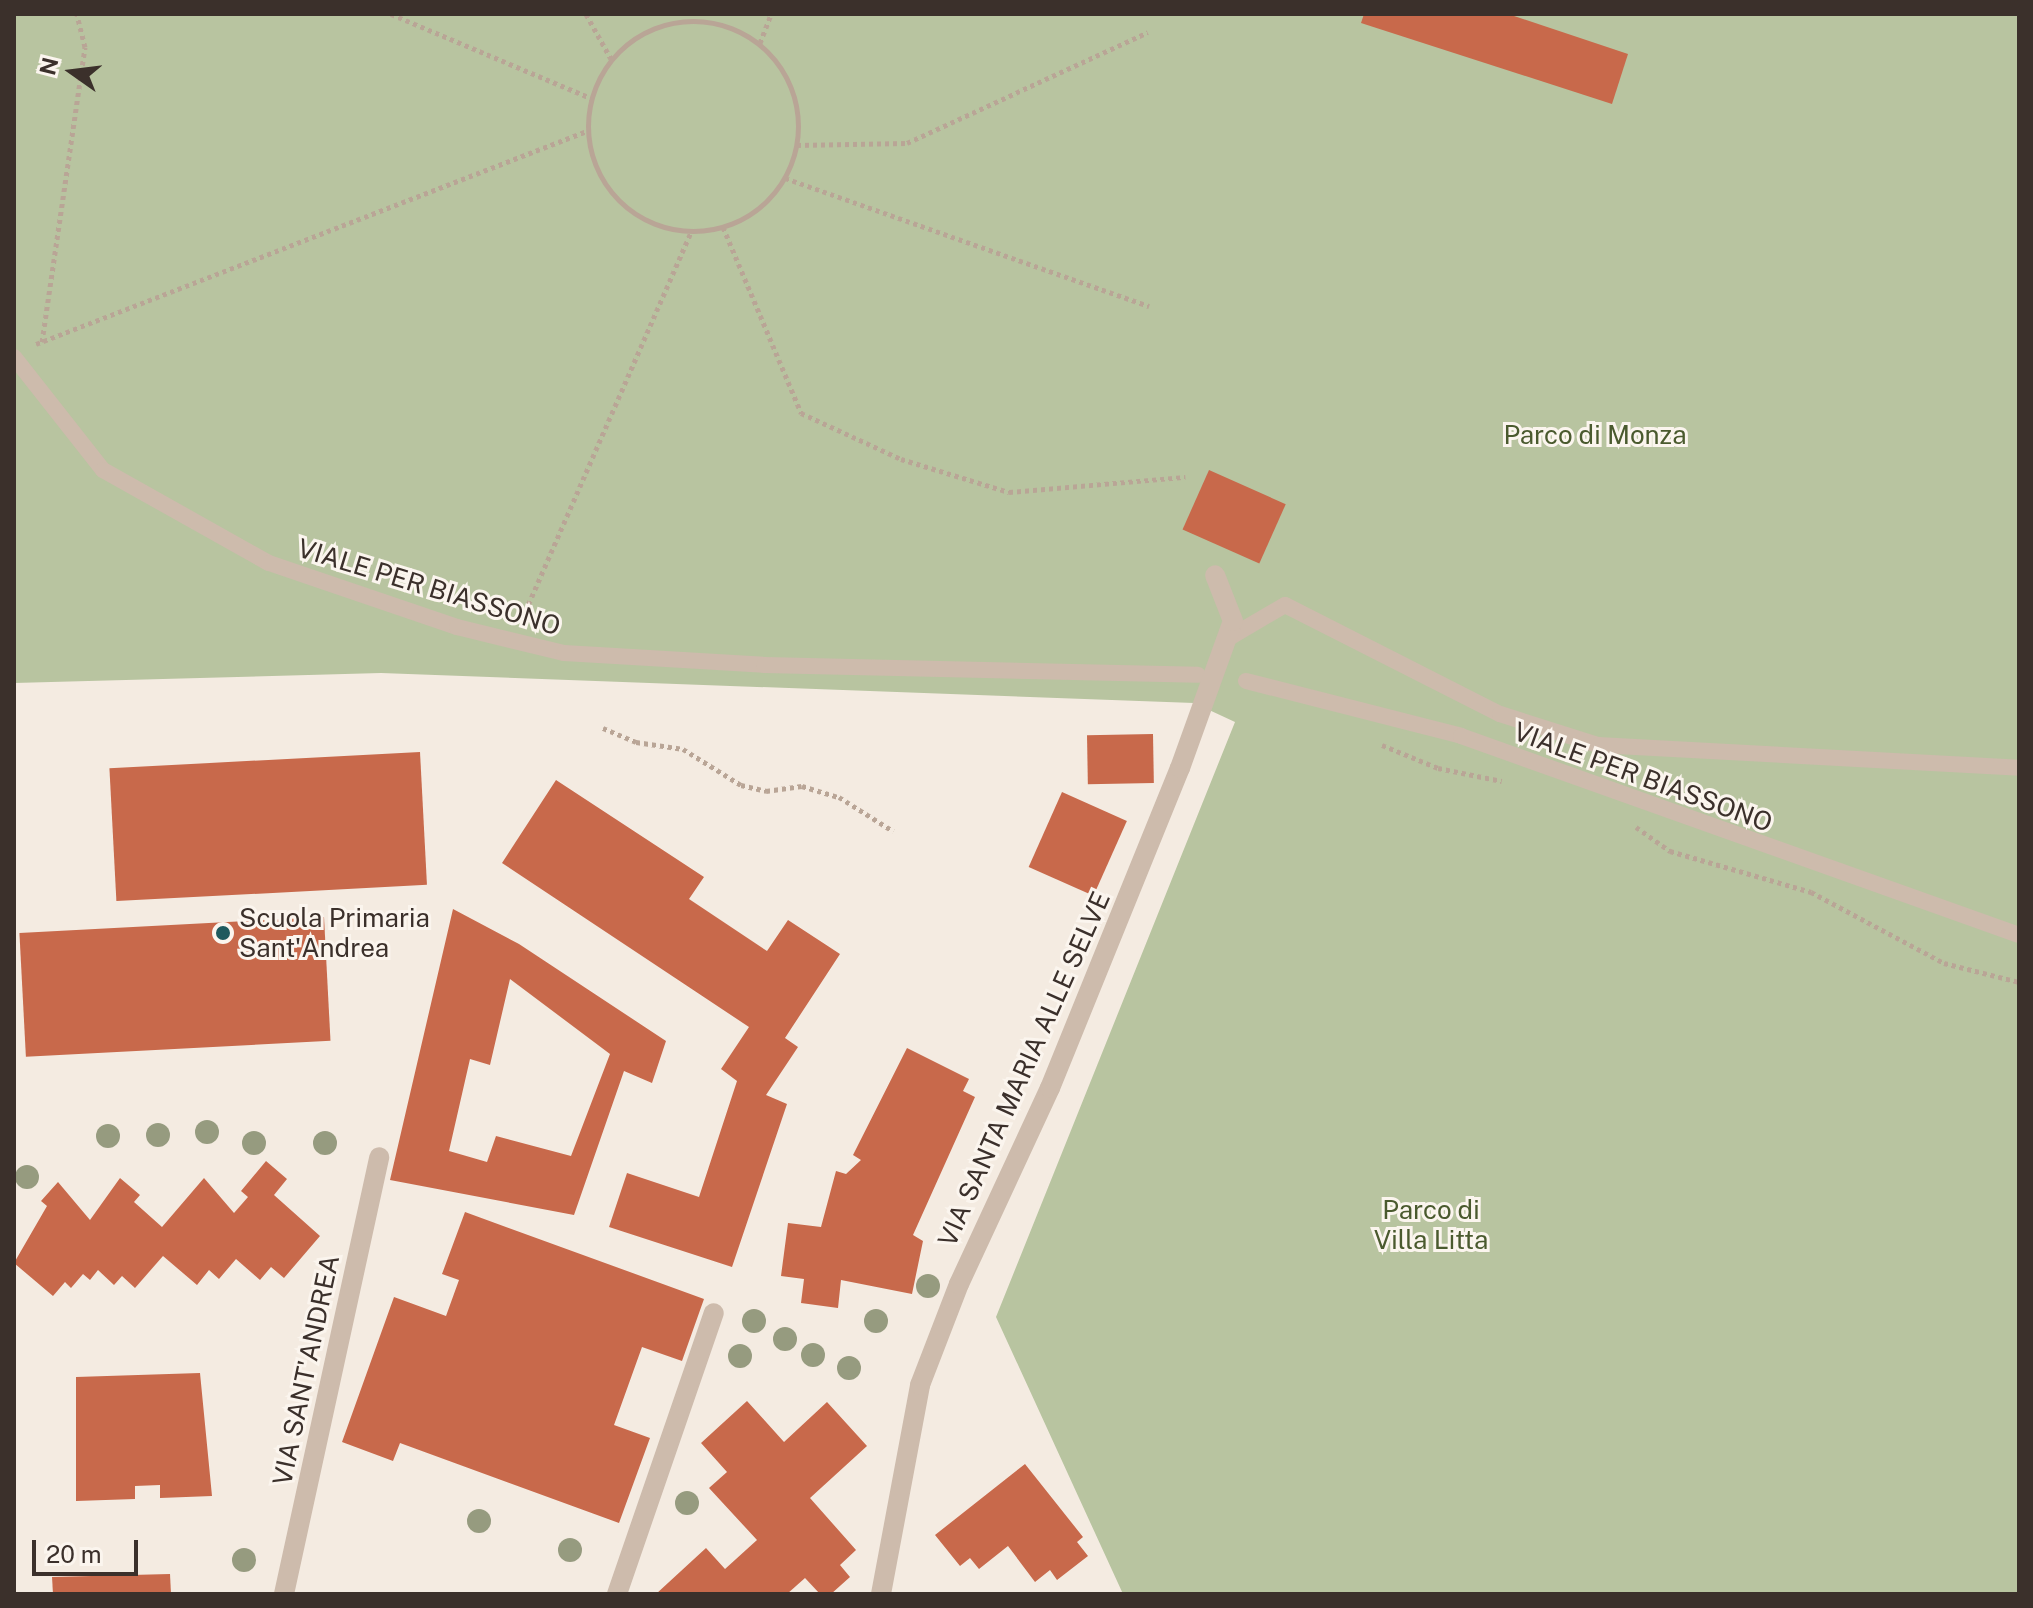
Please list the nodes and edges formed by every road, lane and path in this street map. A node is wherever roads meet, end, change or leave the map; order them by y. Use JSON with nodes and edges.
{"nodes":[{"id":1,"x":77,"y":14,"type":"edge"},
{"id":2,"x":391,"y":14,"type":"edge"},
{"id":3,"x":586,"y":14,"type":"edge"},
{"id":4,"x":771,"y":14,"type":"edge"},
{"id":5,"x":1148,"y":32,"type":"dead end"},
{"id":6,"x":760,"y":43,"type":"junction"},
{"id":7,"x":611,"y":59,"type":"junction"},
{"id":8,"x":591,"y":98,"type":"junction"},
{"id":9,"x":587,"y":131,"type":"junction"},
{"id":10,"x":797,"y":145,"type":"junction"},
{"id":11,"x":785,"y":178,"type":"junction"},
{"id":12,"x":723,"y":227,"type":"junction"},
{"id":13,"x":691,"y":232,"type":"junction"},
{"id":14,"x":1149,"y":306,"type":"dead end"},
{"id":15,"x":14,"y":357,"type":"edge"},
{"id":16,"x":1185,"y":477,"type":"dead end"},
{"id":17,"x":1215,"y":575,"type":"dead end"},
{"id":18,"x":1227,"y":639,"type":"junction"},
{"id":19,"x":512,"y":640,"type":"junction"},
{"id":20,"x":1198,"y":675,"type":"dead end"},
{"id":21,"x":1246,"y":681,"type":"dead end"},
{"id":22,"x":603,"y":728,"type":"dead end"},
{"id":23,"x":1376,"y":743,"type":"dead end"},
{"id":24,"x":2019,"y":768,"type":"edge"},
{"id":25,"x":1519,"y":784,"type":"dead end"},
{"id":26,"x":1598,"y":789,"type":"junction"},
{"id":27,"x":893,"y":831,"type":"dead end"},
{"id":28,"x":2019,"y":935,"type":"edge"},
{"id":29,"x":2019,"y":982,"type":"edge"},
{"id":30,"x":379,"y":1157,"type":"dead end"},
{"id":31,"x":714,"y":1313,"type":"dead end"},
{"id":32,"x":284,"y":1594,"type":"edge"},
{"id":33,"x":617,"y":1594,"type":"edge"},
{"id":34,"x":881,"y":1594,"type":"edge"}],
"edges":[{"from":1,"to":9,"type":"path"},
{"from":2,"to":8,"type":"path"},
{"from":3,"to":7,"type":"path"},
{"from":4,"to":6,"type":"path"},
{"from":5,"to":10,"type":"path"},
{"from":6,"to":7,"type":"path"},
{"from":6,"to":10,"type":"path"},
{"from":7,"to":8,"type":"path"},
{"from":8,"to":9,"type":"path"},
{"from":9,"to":13,"type":"path"},
{"from":10,"to":11,"type":"path"},
{"from":11,"to":12,"type":"path"},
{"from":11,"to":14,"type":"path"},
{"from":12,"to":13,"type":"path"},
{"from":12,"to":16,"type":"path"},
{"from":13,"to":19,"type":"path"},
{"from":15,"to":19,"type":"lane","name":"VIALE PER BIASSONO"},
{"from":17,"to":18,"type":"street","name":"VIA SANTA MARIA ALLE SELVE"},
{"from":18,"to":24,"type":"lane"},
{"from":18,"to":34,"type":"street","name":"VIA SANTA MARIA ALLE SELVE"},
{"from":19,"to":20,"type":"lane","name":"VIALE PER BIASSONO"},
{"from":21,"to":26,"type":"lane","name":"VIALE PER BIASSONO"},
{"from":22,"to":27,"type":"path"},
{"from":23,"to":25,"type":"path"},
{"from":26,"to":28,"type":"lane","name":"VIALE PER BIASSONO"},
{"from":26,"to":29,"type":"path"},
{"from":30,"to":32,"type":"street","name":"VIA SANT'ANDREA"},
{"from":31,"to":33,"type":"street"}]}
